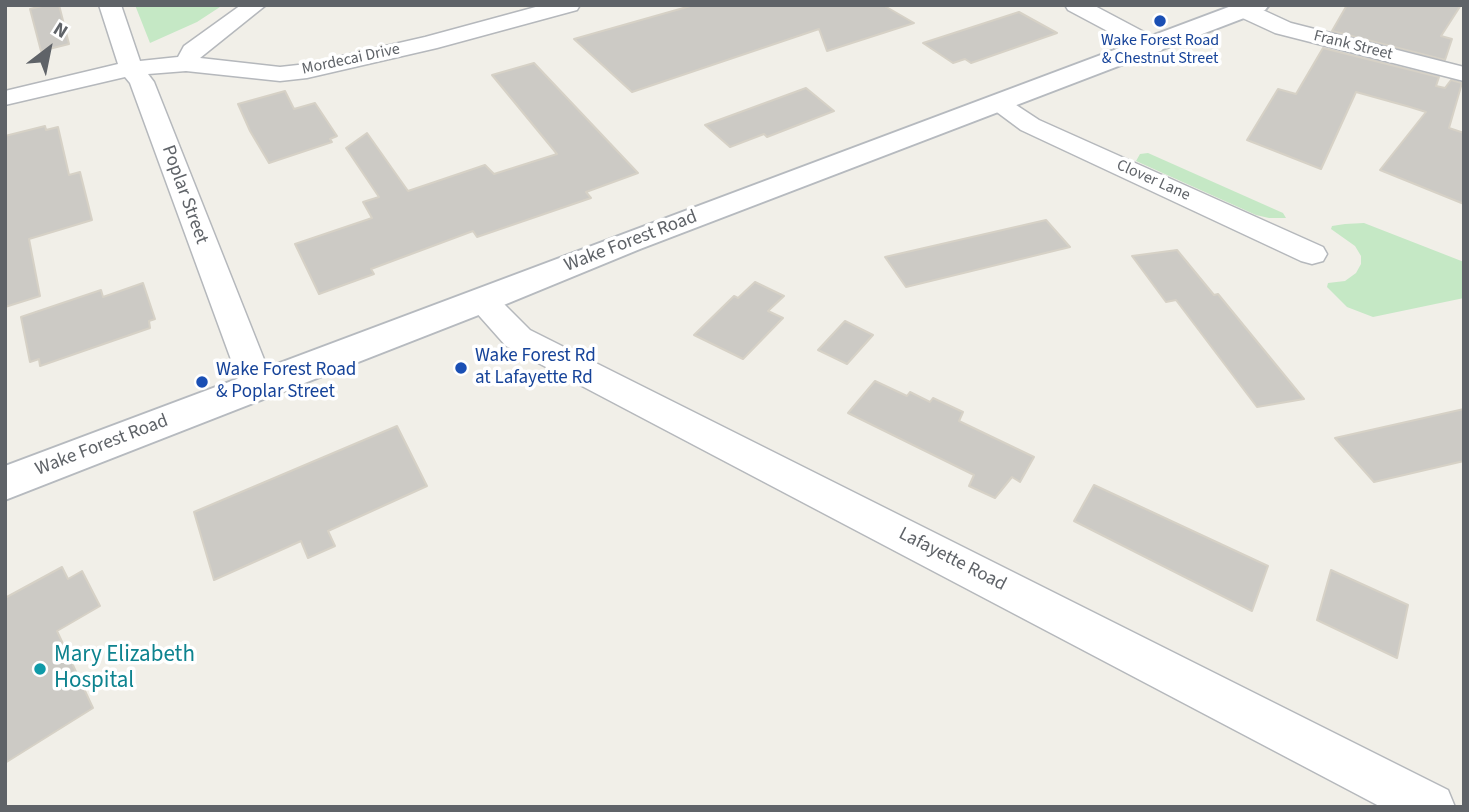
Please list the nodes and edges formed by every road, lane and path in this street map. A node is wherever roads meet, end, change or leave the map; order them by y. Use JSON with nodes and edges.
{"nodes":[{"id":1,"x":110,"y":5,"type":"edge"},
{"id":2,"x":255,"y":5,"type":"edge"},
{"id":3,"x":569,"y":5,"type":"edge"},
{"id":4,"x":1076,"y":5,"type":"edge"},
{"id":5,"x":1251,"y":8,"type":"edge"},
{"id":6,"x":1153,"y":46,"type":"junction"},
{"id":7,"x":186,"y":64,"type":"junction"},
{"id":8,"x":131,"y":69,"type":"junction"},
{"id":9,"x":1464,"y":74,"type":"edge"},
{"id":10,"x":5,"y":98,"type":"edge"},
{"id":11,"x":998,"y":104,"type":"junction"},
{"id":12,"x":1311,"y":254,"type":"dead end"},
{"id":13,"x":482,"y":302,"type":"junction"},
{"id":14,"x":258,"y":387,"type":"junction"},
{"id":15,"x":5,"y":482,"type":"edge"},
{"id":16,"x":1430,"y":807,"type":"edge"}],
"edges":[{"from":1,"to":8,"type":"street","name":"Poplar Street"},
{"from":2,"to":7,"type":"street"},
{"from":3,"to":7,"type":"street","name":"Mordecai Drive"},
{"from":4,"to":6,"type":"street"},
{"from":5,"to":6,"type":"main road","name":"Wake Forest Road"},
{"from":5,"to":9,"type":"street","name":"Frank Street"},
{"from":6,"to":11,"type":"main road","name":"Wake Forest Road"},
{"from":7,"to":8,"type":"street","name":"Mordecai Drive"},
{"from":8,"to":10,"type":"street","name":"Mordecai Drive"},
{"from":8,"to":14,"type":"street","name":"Poplar Street"},
{"from":11,"to":12,"type":"street","name":"Clover Lane"},
{"from":11,"to":13,"type":"main road","name":"Wake Forest Road"},
{"from":13,"to":14,"type":"main road","name":"Wake Forest Road"},
{"from":13,"to":16,"type":"street","name":"Lafayette Road"},
{"from":14,"to":15,"type":"main road","name":"Wake Forest Road"}]}
